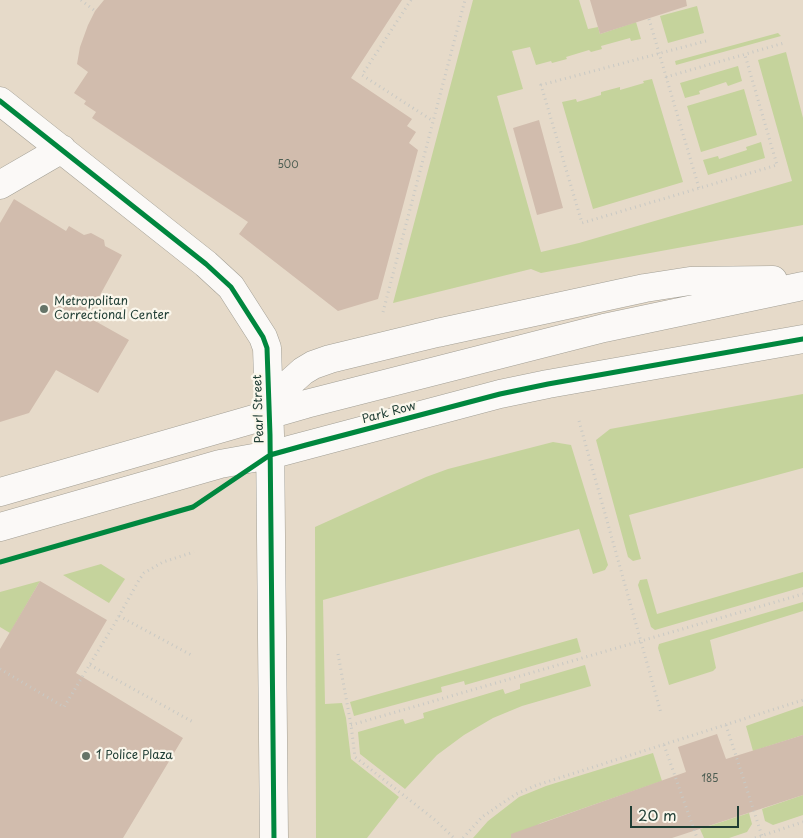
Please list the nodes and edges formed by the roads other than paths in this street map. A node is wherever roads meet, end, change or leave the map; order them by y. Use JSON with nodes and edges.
{"nodes":[{"id":1,"x":0,"y":101,"type":"edge"},
{"id":2,"x":62,"y":149,"type":"junction"},
{"id":3,"x":0,"y":185,"type":"edge"},
{"id":4,"x":803,"y":279,"type":"edge"},
{"id":5,"x":803,"y":286,"type":"edge"},
{"id":6,"x":803,"y":339,"type":"edge"},
{"id":7,"x":270,"y":414,"type":"junction"},
{"id":8,"x":270,"y":455,"type":"junction"},
{"id":9,"x":0,"y":492,"type":"edge"},
{"id":10,"x":0,"y":527,"type":"edge"},
{"id":11,"x":274,"y":838,"type":"edge"}],
"edges":[{"from":1,"to":2,"type":"street","name":"Pearl Street"},
{"from":2,"to":3,"type":"street"},
{"from":2,"to":7,"type":"street","name":"Pearl Street"},
{"from":4,"to":7,"type":"street"},
{"from":5,"to":7,"type":"street"},
{"from":6,"to":8,"type":"street","name":"Park Row"},
{"from":7,"to":8,"type":"street","name":"Pearl Street"},
{"from":7,"to":9,"type":"street"},
{"from":8,"to":10,"type":"street","name":"Park Row"},
{"from":8,"to":11,"type":"street","name":"Pearl Street"}]}
